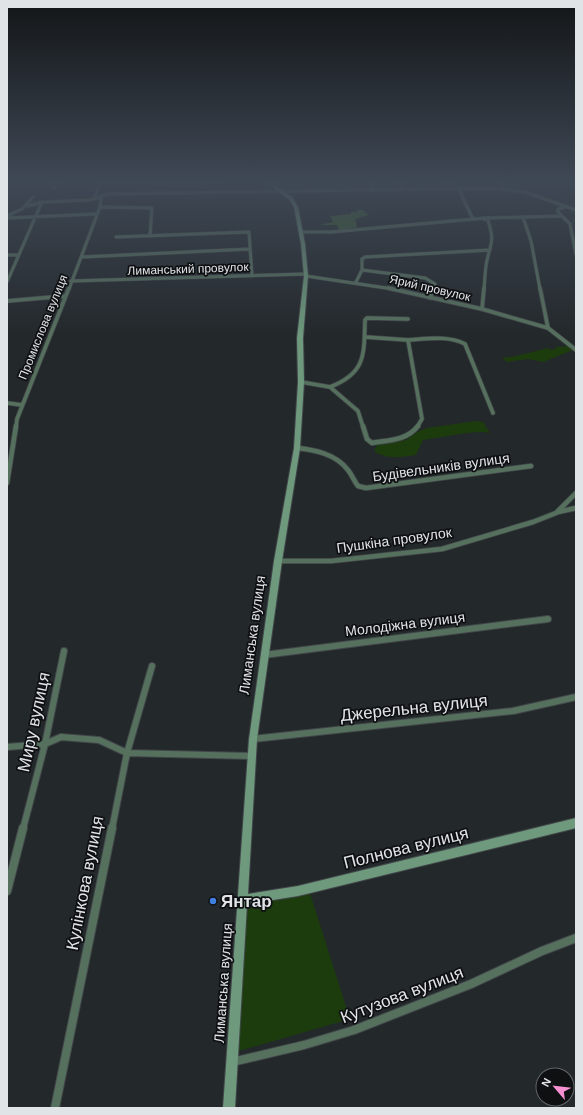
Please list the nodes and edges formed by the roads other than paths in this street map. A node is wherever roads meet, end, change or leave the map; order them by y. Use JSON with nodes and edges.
{"nodes":[{"id":1,"x":29,"y":232,"type":"edge"},
{"id":2,"x":90,"y":232,"type":"edge"},
{"id":3,"x":150,"y":232,"type":"edge"},
{"id":4,"x":248,"y":232,"type":"edge"},
{"id":5,"x":249,"y":232,"type":"edge"},
{"id":6,"x":301,"y":232,"type":"edge"},
{"id":7,"x":491,"y":232,"type":"edge"},
{"id":8,"x":528,"y":232,"type":"edge"},
{"id":9,"x":572,"y":232,"type":"edge"},
{"id":10,"x":150,"y":236,"type":"junction"},
{"id":11,"x":116,"y":237,"type":"dead end"},
{"id":12,"x":250,"y":249,"type":"junction"},
{"id":13,"x":490,"y":250,"type":"junction"},
{"id":14,"x":576,"y":254,"type":"edge"},
{"id":15,"x":7,"y":255,"type":"edge"},
{"id":16,"x":19,"y":255,"type":"junction"},
{"id":17,"x":82,"y":257,"type":"junction"},
{"id":18,"x":362,"y":270,"type":"junction"},
{"id":19,"x":306,"y":275,"type":"junction"},
{"id":20,"x":252,"y":276,"type":"junction"},
{"id":21,"x":7,"y":282,"type":"edge"},
{"id":22,"x":71,"y":282,"type":"junction"},
{"id":23,"x":356,"y":282,"type":"junction"},
{"id":24,"x":65,"y":296,"type":"junction"},
{"id":25,"x":430,"y":298,"type":"junction"},
{"id":26,"x":7,"y":301,"type":"edge"},
{"id":27,"x":482,"y":310,"type":"junction"},
{"id":28,"x":408,"y":319,"type":"dead end"},
{"id":29,"x":548,"y":328,"type":"junction"},
{"id":30,"x":365,"y":337,"type":"junction"},
{"id":31,"x":408,"y":340,"type":"junction"},
{"id":32,"x":576,"y":350,"type":"edge"},
{"id":33,"x":301,"y":382,"type":"junction"},
{"id":34,"x":330,"y":387,"type":"junction"},
{"id":35,"x":7,"y":403,"type":"edge"},
{"id":36,"x":22,"y":405,"type":"junction"},
{"id":37,"x":493,"y":414,"type":"dead end"},
{"id":38,"x":297,"y":448,"type":"junction"},
{"id":39,"x":531,"y":466,"type":"dead end"},
{"id":40,"x":7,"y":483,"type":"edge"},
{"id":41,"x":576,"y":493,"type":"edge"},
{"id":42,"x":576,"y":508,"type":"edge"},
{"id":43,"x":556,"y":513,"type":"junction"},
{"id":44,"x":278,"y":561,"type":"junction"},
{"id":45,"x":548,"y":619,"type":"dead end"},
{"id":46,"x":64,"y":651,"type":"dead end"},
{"id":47,"x":264,"y":655,"type":"junction"},
{"id":48,"x":152,"y":666,"type":"dead end"},
{"id":49,"x":576,"y":697,"type":"edge"},
{"id":50,"x":253,"y":739,"type":"junction"},
{"id":51,"x":45,"y":744,"type":"junction"},
{"id":52,"x":7,"y":747,"type":"edge"},
{"id":53,"x":127,"y":753,"type":"junction"},
{"id":54,"x":251,"y":756,"type":"junction"},
{"id":55,"x":576,"y":823,"type":"edge"},
{"id":56,"x":7,"y":891,"type":"edge"},
{"id":57,"x":243,"y":900,"type":"junction"},
{"id":58,"x":576,"y":938,"type":"edge"},
{"id":59,"x":232,"y":1062,"type":"junction"},
{"id":60,"x":55,"y":1108,"type":"edge"},
{"id":61,"x":229,"y":1108,"type":"edge"}],
"edges":[{"from":1,"to":16,"type":"street"},
{"from":2,"to":17,"type":"street","name":"Промислова вулиця"},
{"from":3,"to":10,"type":"street"},
{"from":4,"to":10,"type":"street"},
{"from":5,"to":12,"type":"street"},
{"from":6,"to":19,"type":"street","name":"Лиманська вулиця"},
{"from":7,"to":13,"type":"street"},
{"from":8,"to":29,"type":"street"},
{"from":9,"to":14,"type":"street"},
{"from":10,"to":11,"type":"street"},
{"from":12,"to":17,"type":"street"},
{"from":12,"to":20,"type":"street"},
{"from":13,"to":18,"type":"street"},
{"from":13,"to":27,"type":"street"},
{"from":15,"to":16,"type":"street"},
{"from":16,"to":21,"type":"street"},
{"from":17,"to":22,"type":"street","name":"Промислова вулиця"},
{"from":18,"to":23,"type":"street"},
{"from":18,"to":25,"type":"street"},
{"from":19,"to":20,"type":"street","name":"Лиманський провулок"},
{"from":19,"to":23,"type":"street","name":"Ярий провулок"},
{"from":19,"to":33,"type":"street","name":"Лиманська вулиця"},
{"from":20,"to":22,"type":"street","name":"Лиманський провулок"},
{"from":22,"to":24,"type":"street","name":"Промислова вулиця"},
{"from":23,"to":25,"type":"street","name":"Ярий провулок"},
{"from":24,"to":26,"type":"street"},
{"from":24,"to":36,"type":"street","name":"Промислова вулиця"},
{"from":25,"to":27,"type":"street","name":"Ярий провулок"},
{"from":27,"to":29,"type":"street","name":"Ярий провулок"},
{"from":28,"to":30,"type":"street"},
{"from":29,"to":32,"type":"street"},
{"from":30,"to":31,"type":"street"},
{"from":30,"to":34,"type":"street"},
{"from":31,"to":34,"type":"street"},
{"from":31,"to":37,"type":"street"},
{"from":33,"to":34,"type":"street"},
{"from":33,"to":38,"type":"street","name":"Лиманська вулиця"},
{"from":35,"to":36,"type":"street"},
{"from":36,"to":40,"type":"street","name":"Промислова вулиця"},
{"from":38,"to":39,"type":"street","name":"Будівельників вулиця"},
{"from":38,"to":44,"type":"street","name":"Лиманська вулиця"},
{"from":41,"to":43,"type":"street","name":"Пушкіна провулок"},
{"from":42,"to":43,"type":"street","name":"Пушкіна провулок"},
{"from":43,"to":44,"type":"street","name":"Пушкіна провулок"},
{"from":44,"to":47,"type":"street","name":"Лиманська вулиця"},
{"from":45,"to":47,"type":"street","name":"Молодіжна вулиця"},
{"from":46,"to":51,"type":"street","name":"Миру вулиця"},
{"from":47,"to":50,"type":"street","name":"Лиманська вулиця"},
{"from":48,"to":53,"type":"street","name":"Кулінкова вулиця"},
{"from":49,"to":50,"type":"street","name":"Джерельна вулиця"},
{"from":50,"to":54,"type":"street","name":"Лиманська вулиця"},
{"from":51,"to":52,"type":"street"},
{"from":51,"to":53,"type":"street"},
{"from":51,"to":56,"type":"street","name":"Миру вулиця"},
{"from":53,"to":54,"type":"street"},
{"from":53,"to":60,"type":"street","name":"Кулінкова вулиця"},
{"from":54,"to":57,"type":"street","name":"Лиманська вулиця"},
{"from":55,"to":57,"type":"street","name":"Полнова вулиця"},
{"from":57,"to":59,"type":"street","name":"Лиманська вулиця"},
{"from":58,"to":59,"type":"street","name":"Кутузова вулиця"},
{"from":59,"to":61,"type":"street","name":"Лиманська вулиця"}]}
